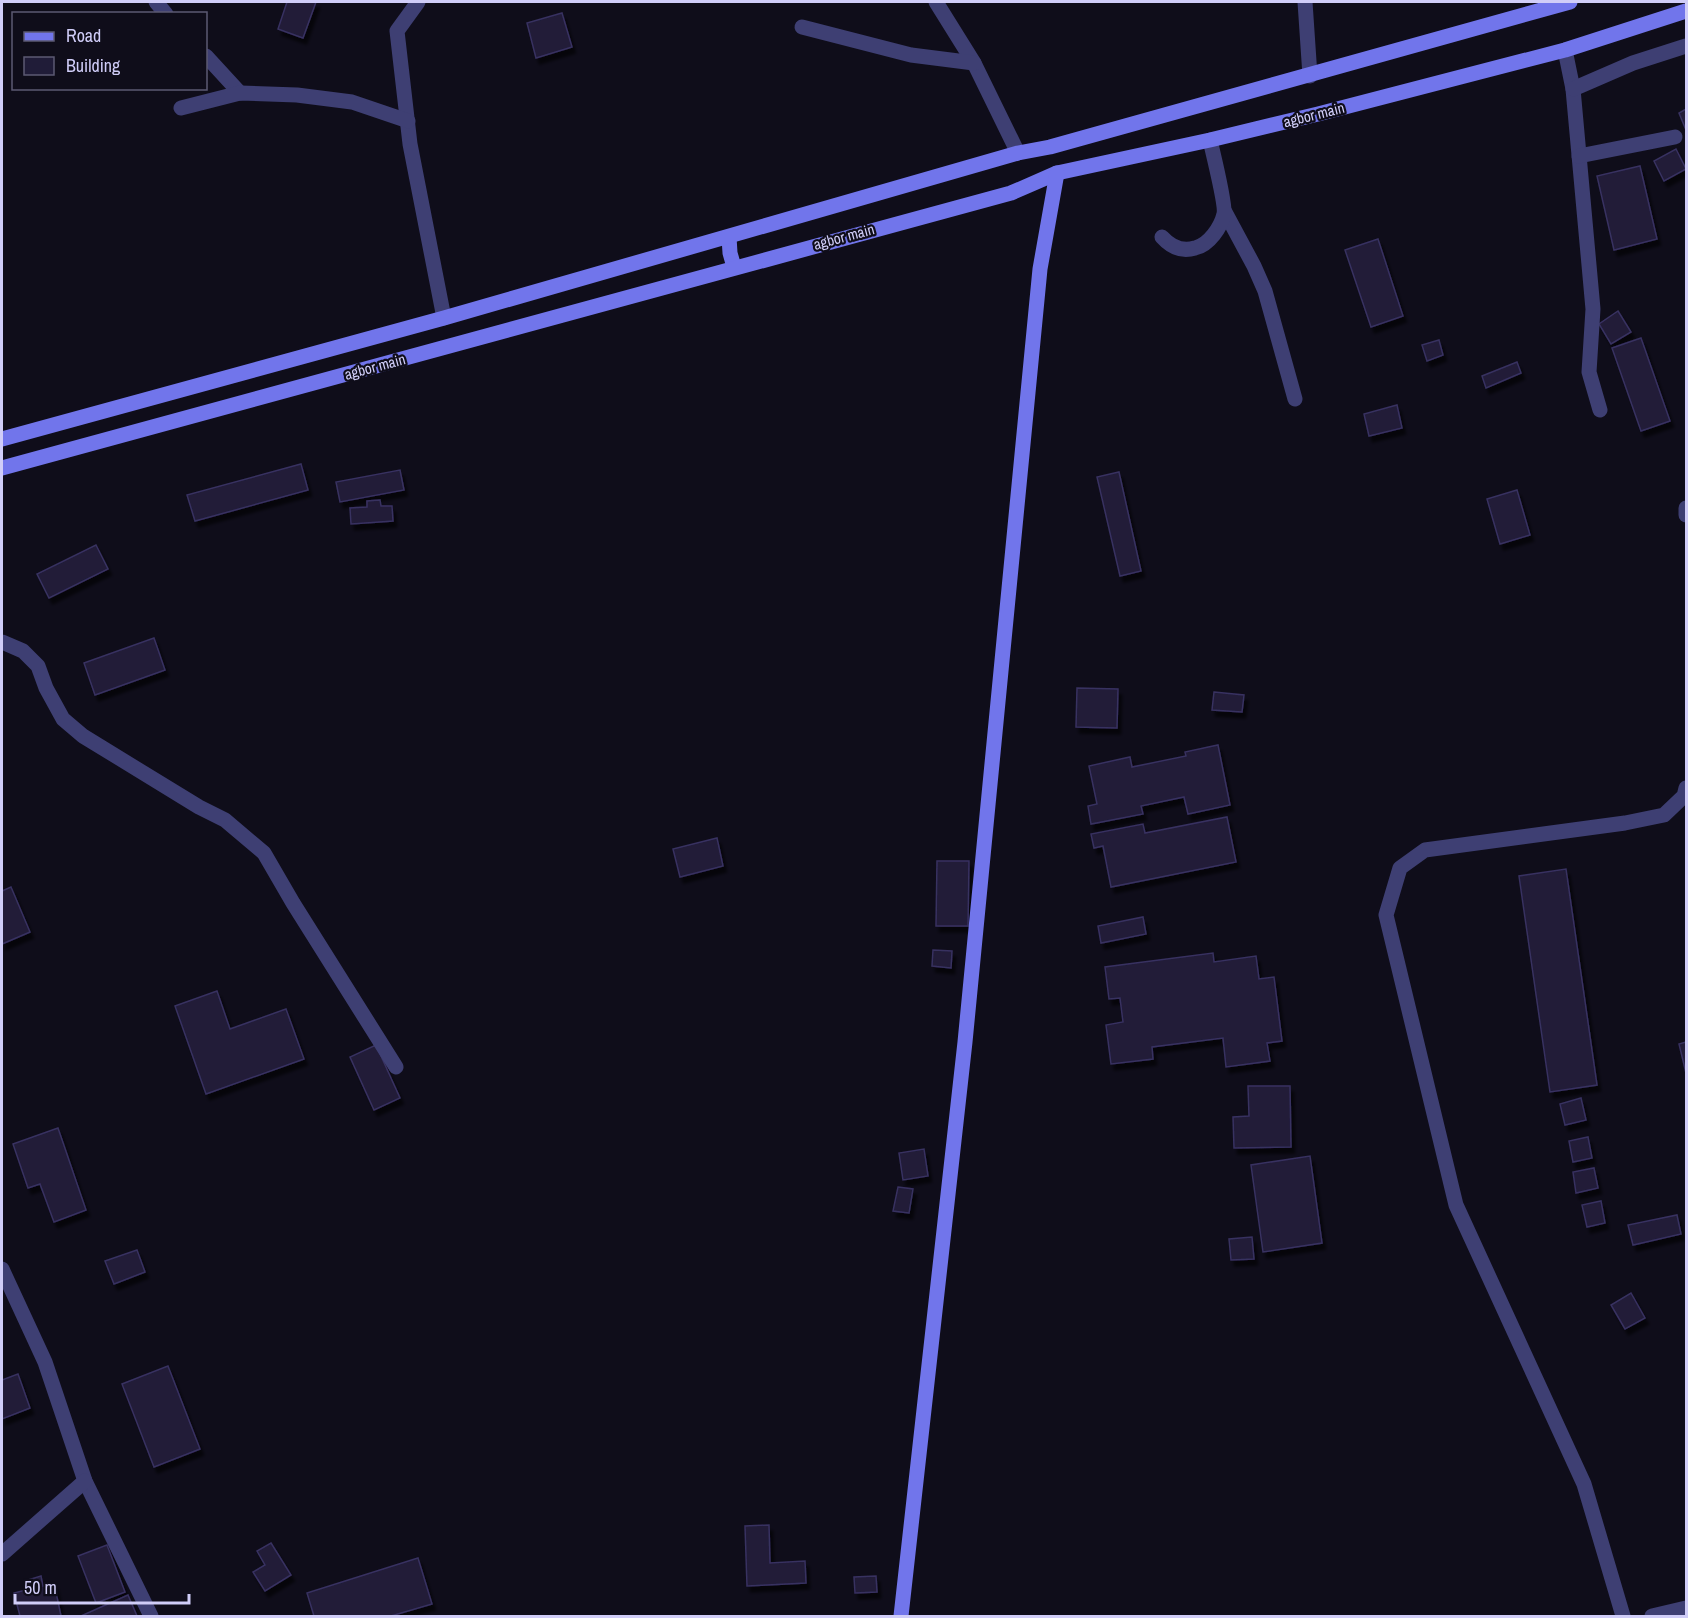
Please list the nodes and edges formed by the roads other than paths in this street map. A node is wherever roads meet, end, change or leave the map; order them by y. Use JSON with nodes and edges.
{"nodes":[{"id":1,"x":418,"y":2,"type":"edge"},
{"id":2,"x":936,"y":2,"type":"edge"},
{"id":3,"x":1305,"y":2,"type":"edge"},
{"id":4,"x":1569,"y":2,"type":"edge"},
{"id":5,"x":1686,"y":11,"type":"edge"},
{"id":6,"x":802,"y":27,"type":"dead end"},
{"id":7,"x":1686,"y":46,"type":"edge"},
{"id":8,"x":1565,"y":50,"type":"junction"},
{"id":9,"x":207,"y":57,"type":"edge"},
{"id":10,"x":974,"y":63,"type":"junction"},
{"id":11,"x":1310,"y":76,"type":"junction"},
{"id":12,"x":1573,"y":88,"type":"junction"},
{"id":13,"x":240,"y":93,"type":"junction"},
{"id":14,"x":181,"y":108,"type":"dead end"},
{"id":15,"x":408,"y":121,"type":"junction"},
{"id":16,"x":1675,"y":137,"type":"dead end"},
{"id":17,"x":1210,"y":140,"type":"junction"},
{"id":18,"x":1018,"y":153,"type":"junction"},
{"id":19,"x":1579,"y":156,"type":"junction"},
{"id":20,"x":1057,"y":173,"type":"junction"},
{"id":21,"x":1225,"y":212,"type":"junction"},
{"id":22,"x":729,"y":237,"type":"junction"},
{"id":23,"x":1162,"y":237,"type":"dead end"},
{"id":24,"x":734,"y":267,"type":"junction"},
{"id":25,"x":444,"y":318,"type":"junction"},
{"id":26,"x":1295,"y":399,"type":"dead end"},
{"id":27,"x":1600,"y":410,"type":"dead end"},
{"id":28,"x":2,"y":439,"type":"edge"},
{"id":29,"x":2,"y":468,"type":"edge"},
{"id":30,"x":1686,"y":508,"type":"edge"},
{"id":31,"x":1686,"y":515,"type":"edge"},
{"id":32,"x":2,"y":642,"type":"edge"},
{"id":33,"x":1686,"y":788,"type":"edge"},
{"id":34,"x":396,"y":1067,"type":"dead end"},
{"id":35,"x":2,"y":1269,"type":"edge"},
{"id":36,"x":85,"y":1480,"type":"junction"},
{"id":37,"x":2,"y":1554,"type":"edge"},
{"id":38,"x":1686,"y":1608,"type":"edge"},
{"id":39,"x":151,"y":1617,"type":"edge"},
{"id":40,"x":901,"y":1617,"type":"edge"},
{"id":41,"x":1623,"y":1617,"type":"edge"},
{"id":42,"x":1652,"y":1617,"type":"edge"}],
"edges":[{"from":1,"to":15,"type":"street"},
{"from":2,"to":10,"type":"street"},
{"from":3,"to":11,"type":"street"},
{"from":4,"to":11,"type":"main road","name":"agbor main"},
{"from":5,"to":8,"type":"main road","name":"agbor main"},
{"from":6,"to":10,"type":"street"},
{"from":7,"to":12,"type":"street"},
{"from":8,"to":12,"type":"street"},
{"from":8,"to":17,"type":"main road","name":"agbor main"},
{"from":9,"to":13,"type":"street"},
{"from":10,"to":18,"type":"street"},
{"from":11,"to":18,"type":"main road","name":"agbor main"},
{"from":12,"to":19,"type":"street"},
{"from":13,"to":14,"type":"street"},
{"from":13,"to":15,"type":"street"},
{"from":15,"to":25,"type":"street"},
{"from":16,"to":19,"type":"street"},
{"from":17,"to":20,"type":"main road","name":"agbor main"},
{"from":17,"to":21,"type":"street"},
{"from":18,"to":22,"type":"main road","name":"agbor main"},
{"from":19,"to":27,"type":"street"},
{"from":20,"to":24,"type":"main road","name":"agbor main"},
{"from":20,"to":40,"type":"main road"},
{"from":21,"to":23,"type":"street"},
{"from":21,"to":26,"type":"street"},
{"from":22,"to":24,"type":"main road"},
{"from":22,"to":25,"type":"main road","name":"agbor main"},
{"from":24,"to":29,"type":"main road","name":"agbor main"},
{"from":25,"to":28,"type":"main road","name":"agbor main"},
{"from":30,"to":31,"type":"street"},
{"from":32,"to":34,"type":"street"},
{"from":33,"to":41,"type":"street"},
{"from":35,"to":36,"type":"street"},
{"from":36,"to":37,"type":"street"},
{"from":36,"to":39,"type":"street"},
{"from":38,"to":42,"type":"street"}]}
